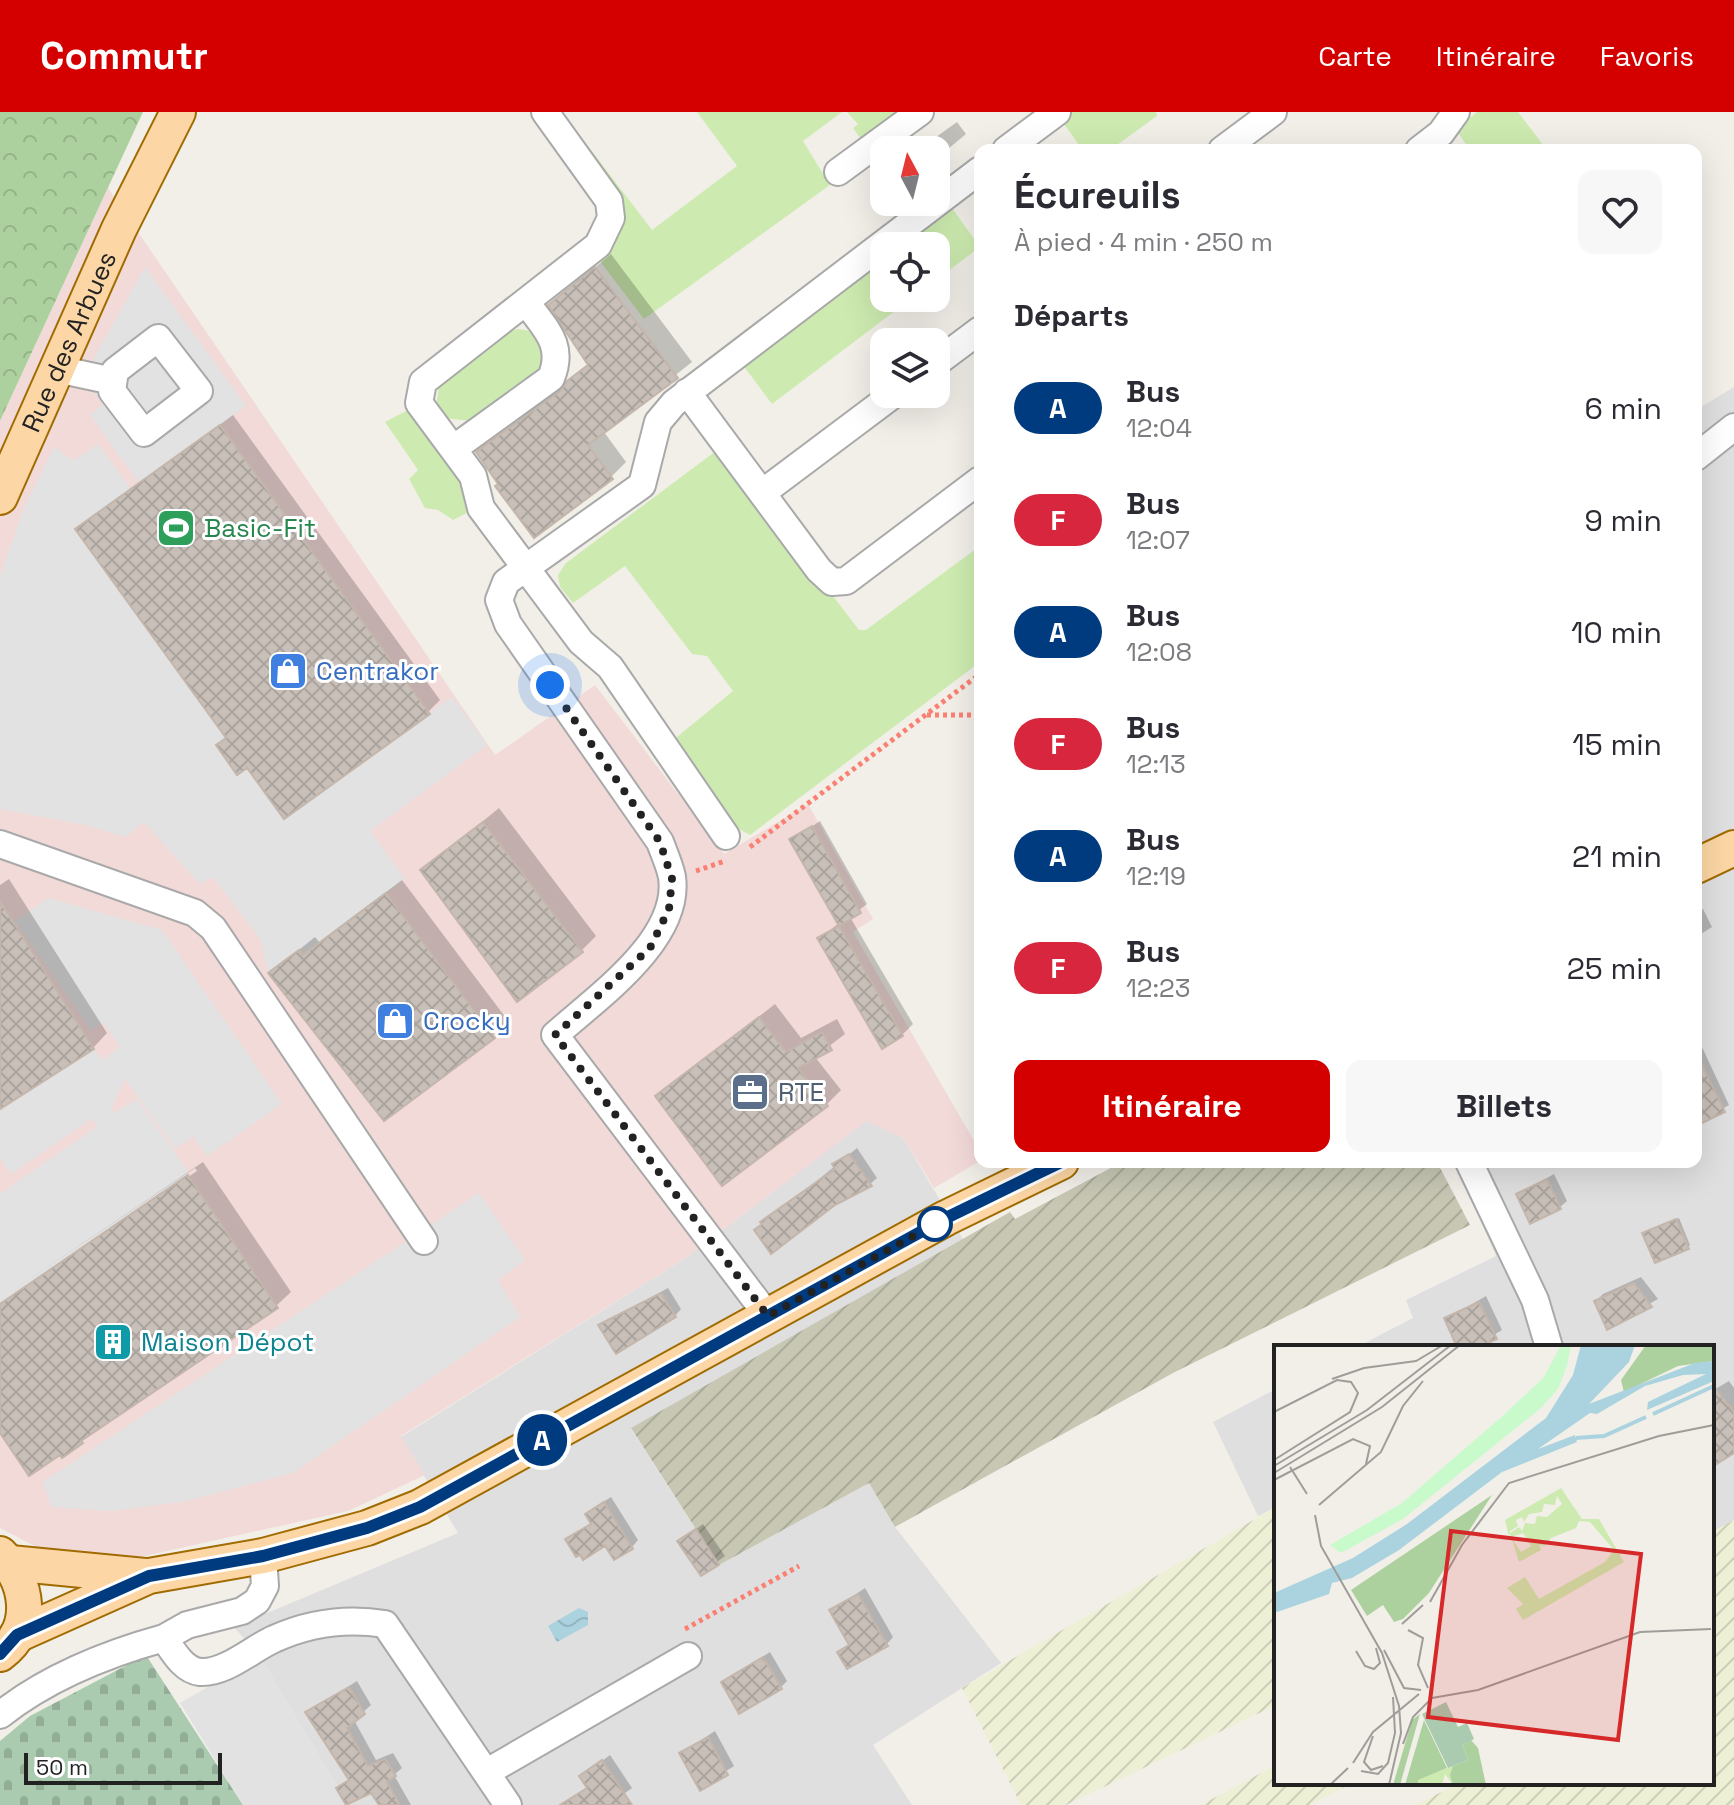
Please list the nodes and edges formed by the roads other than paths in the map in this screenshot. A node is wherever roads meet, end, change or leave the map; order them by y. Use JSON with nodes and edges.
{"nodes":[{"id":1,"x":178,"y":112,"type":"edge"},
{"id":2,"x":545,"y":112,"type":"edge"},
{"id":3,"x":920,"y":112,"type":"edge"},
{"id":4,"x":1057,"y":112,"type":"edge"},
{"id":5,"x":1273,"y":112,"type":"edge"},
{"id":6,"x":1456,"y":112,"type":"edge"},
{"id":7,"x":1014,"y":144,"type":"edge"},
{"id":8,"x":1230,"y":144,"type":"edge"},
{"id":9,"x":1427,"y":144,"type":"edge"},
{"id":10,"x":838,"y":172,"type":"dead end"},
{"id":11,"x":974,"y":175,"type":"edge"},
{"id":12,"x":526,"y":302,"type":"junction"},
{"id":13,"x":974,"y":334,"type":"edge"},
{"id":14,"x":950,"y":352,"type":"edge"},
{"id":15,"x":57,"y":369,"type":"junction"},
{"id":16,"x":113,"y":381,"type":"dead end"},
{"id":17,"x":687,"y":392,"type":"junction"},
{"id":18,"x":875,"y":408,"type":"edge"},
{"id":19,"x":1734,"y":427,"type":"edge"},
{"id":20,"x":453,"y":449,"type":"junction"},
{"id":21,"x":1702,"y":452,"type":"edge"},
{"id":22,"x":974,"y":485,"type":"edge"},
{"id":23,"x":762,"y":493,"type":"junction"},
{"id":24,"x":0,"y":497,"type":"edge"},
{"id":25,"x":526,"y":568,"type":"junction"},
{"id":26,"x":0,"y":844,"type":"edge"},
{"id":27,"x":736,"y":848,"type":"road end"},
{"id":28,"x":1734,"y":848,"type":"edge"},
{"id":29,"x":1702,"y":863,"type":"edge"},
{"id":30,"x":1048,"y":1168,"type":"edge"},
{"id":31,"x":1472,"y":1168,"type":"edge"},
{"id":32,"x":424,"y":1241,"type":"dead end"},
{"id":33,"x":768,"y":1316,"type":"junction"},
{"id":34,"x":1548,"y":1345,"type":"edge"},
{"id":35,"x":263,"y":1556,"type":"junction"},
{"id":36,"x":5,"y":1559,"type":"edge"},
{"id":37,"x":149,"y":1576,"type":"junction"},
{"id":38,"x":164,"y":1638,"type":"junction"},
{"id":39,"x":9,"y":1645,"type":"edge"},
{"id":40,"x":688,"y":1656,"type":"dead end"},
{"id":41,"x":0,"y":1715,"type":"edge"},
{"id":42,"x":487,"y":1772,"type":"junction"},
{"id":43,"x":508,"y":1805,"type":"edge"}],
"edges":[{"from":1,"to":15,"type":"main road","name":"Rue des Arbues"},
{"from":2,"to":12,"type":"street"},
{"from":3,"to":10,"type":"street"},
{"from":4,"to":7,"type":"street"},
{"from":5,"to":8,"type":"street"},
{"from":6,"to":9,"type":"street"},
{"from":11,"to":17,"type":"street"},
{"from":12,"to":20,"type":"street"},
{"from":12,"to":20,"type":"street"},
{"from":13,"to":14,"type":"street"},
{"from":15,"to":16,"type":"street"},
{"from":15,"to":24,"type":"main road","name":"Rue des Arbues"},
{"from":17,"to":23,"type":"street"},
{"from":17,"to":25,"type":"street"},
{"from":18,"to":23,"type":"street"},
{"from":19,"to":21,"type":"street"},
{"from":20,"to":25,"type":"street"},
{"from":22,"to":23,"type":"street"},
{"from":25,"to":27,"type":"street"},
{"from":25,"to":33,"type":"street"},
{"from":26,"to":32,"type":"street"},
{"from":28,"to":29,"type":"main road"},
{"from":30,"to":33,"type":"main road"},
{"from":31,"to":34,"type":"street"},
{"from":33,"to":35,"type":"main road"},
{"from":35,"to":37,"type":"main road"},
{"from":35,"to":38,"type":"street"},
{"from":36,"to":37,"type":"main road"},
{"from":36,"to":39,"type":"main road"},
{"from":37,"to":39,"type":"main road"},
{"from":38,"to":41,"type":"street"},
{"from":38,"to":42,"type":"street"},
{"from":40,"to":42,"type":"street"},
{"from":42,"to":43,"type":"street"}]}
